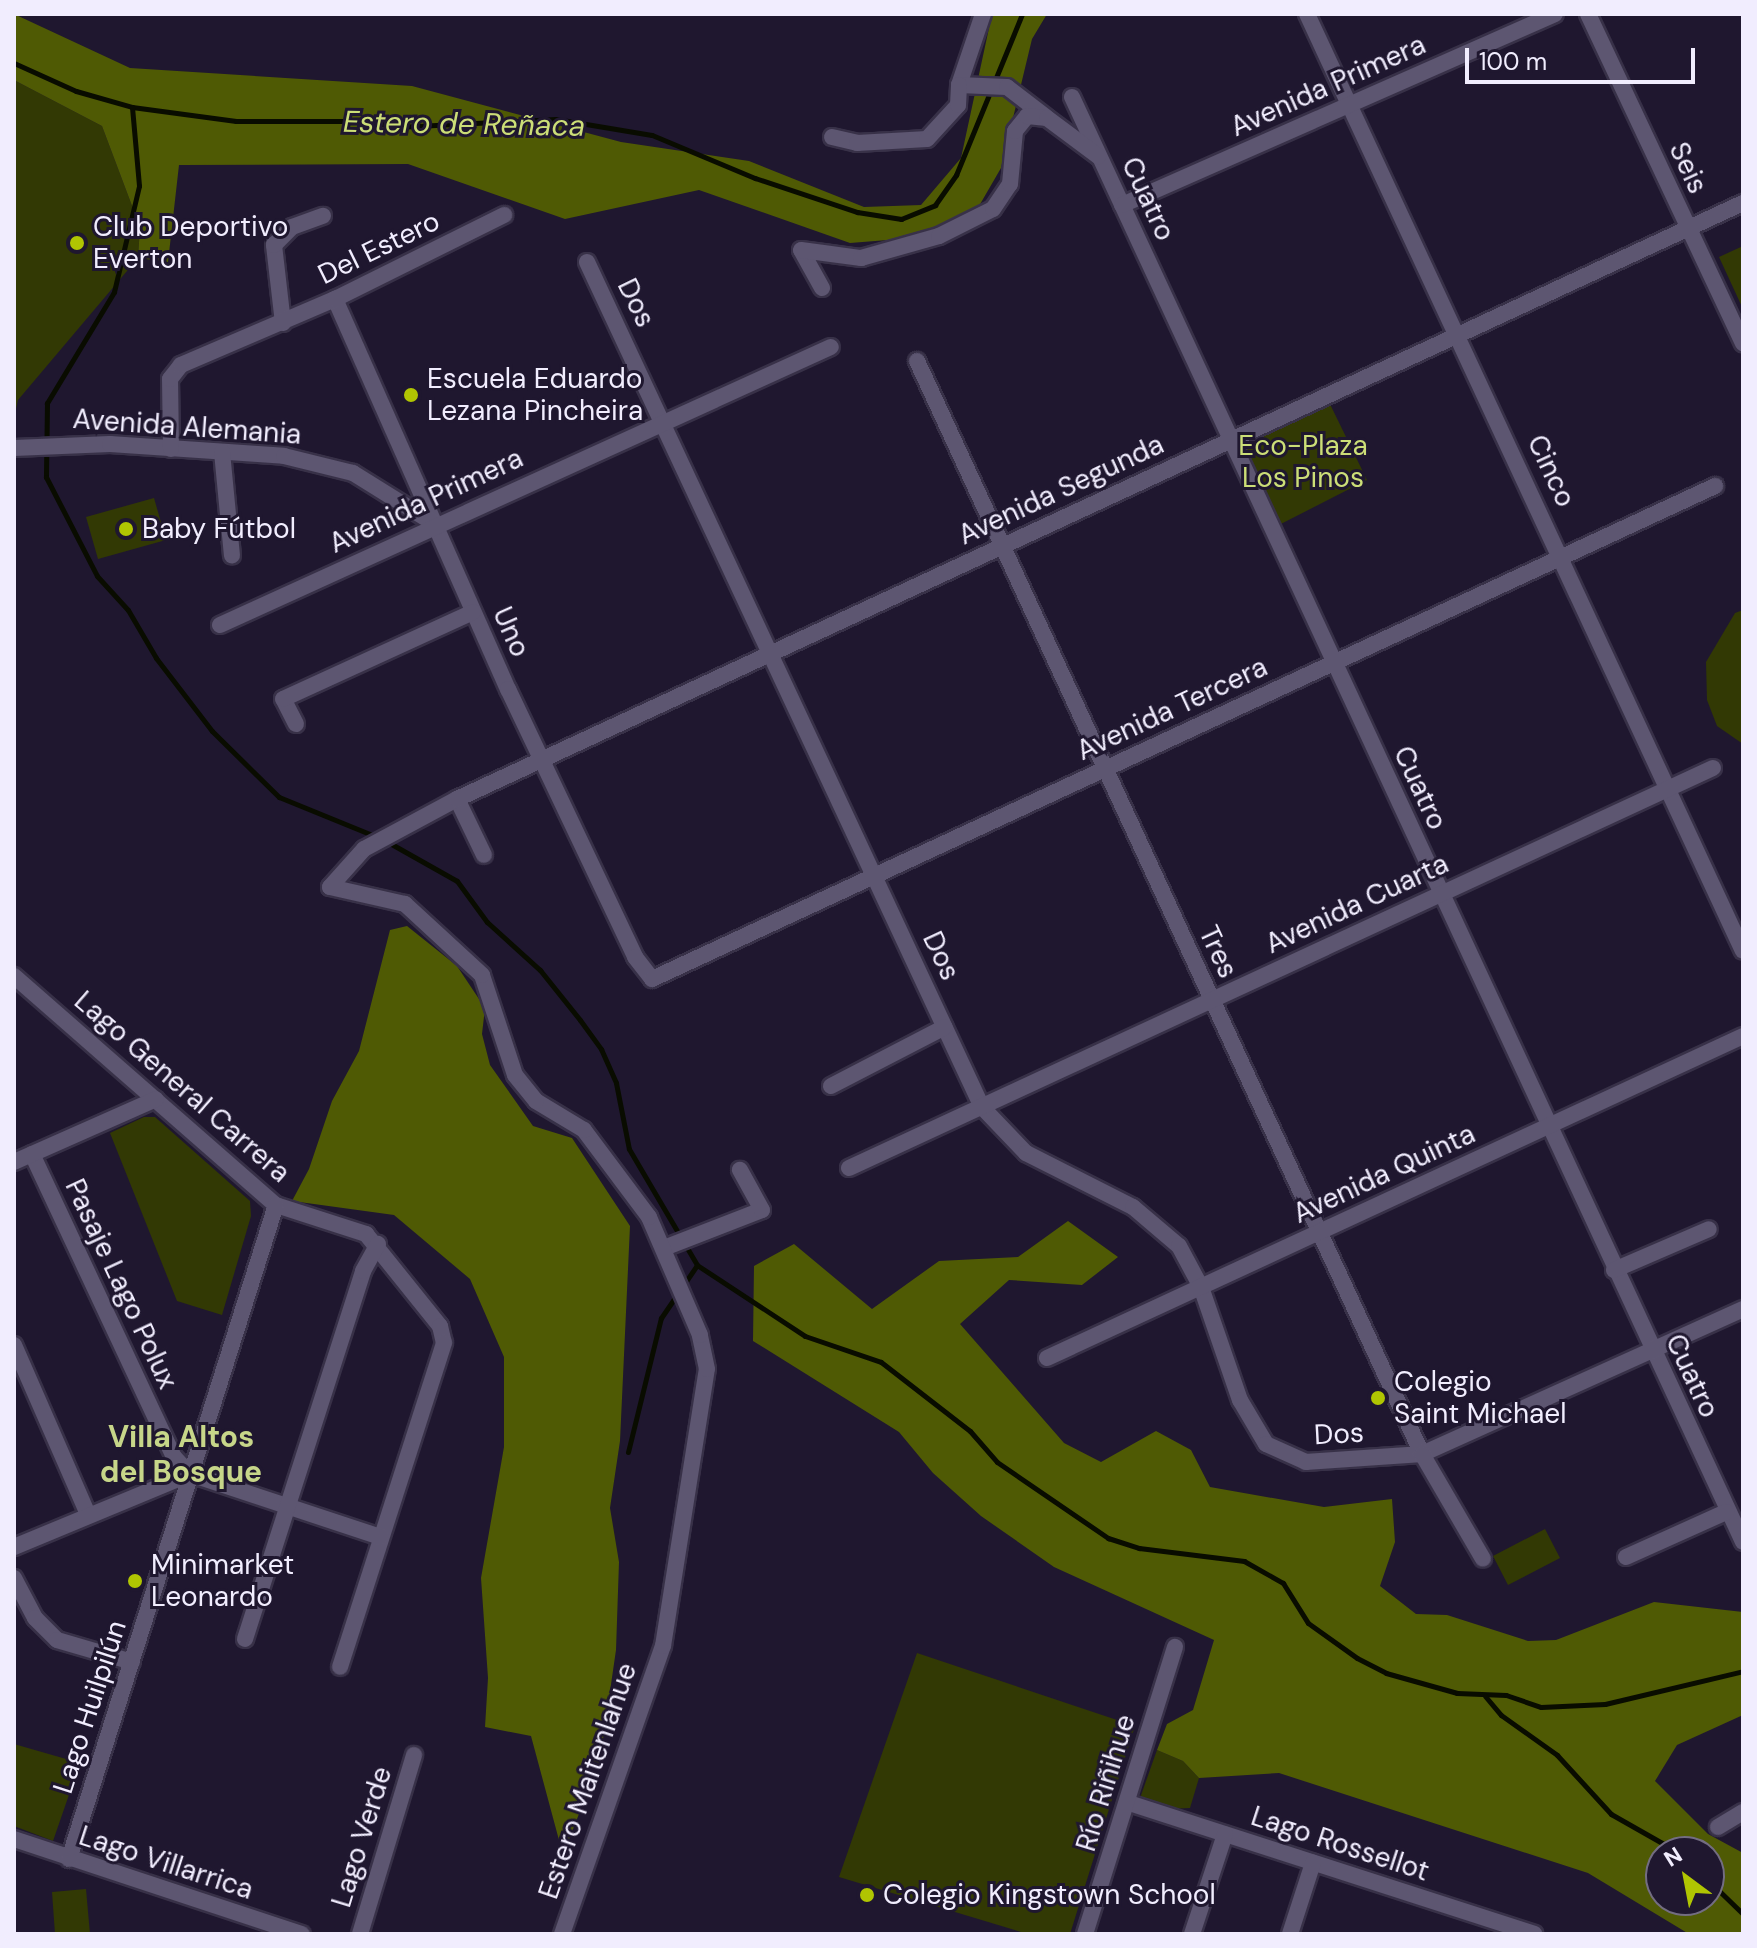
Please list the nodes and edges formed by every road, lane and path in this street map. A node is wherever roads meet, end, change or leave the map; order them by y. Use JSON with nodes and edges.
{"nodes":[{"id":1,"x":983,"y":14,"type":"edge"},
{"id":2,"x":1307,"y":14,"type":"edge"},
{"id":3,"x":1555,"y":14,"type":"edge"},
{"id":4,"x":1588,"y":14,"type":"edge"},
{"id":5,"x":959,"y":85,"type":"junction"},
{"id":6,"x":1072,"y":97,"type":"dead end"},
{"id":7,"x":1351,"y":104,"type":"junction"},
{"id":8,"x":1047,"y":118,"type":"junction"},
{"id":9,"x":832,"y":137,"type":"dead end"},
{"id":10,"x":1100,"y":157,"type":"junction"},
{"id":11,"x":1743,"y":203,"type":"edge"},
{"id":12,"x":1122,"y":205,"type":"junction"},
{"id":13,"x":504,"y":215,"type":"dead end"},
{"id":14,"x":323,"y":216,"type":"dead end"},
{"id":15,"x":1687,"y":228,"type":"junction"},
{"id":16,"x":587,"y":262,"type":"dead end"},
{"id":17,"x":822,"y":288,"type":"dead end"},
{"id":18,"x":335,"y":299,"type":"junction"},
{"id":19,"x":283,"y":323,"type":"junction"},
{"id":20,"x":1459,"y":334,"type":"junction"},
{"id":21,"x":1743,"y":343,"type":"edge"},
{"id":22,"x":831,"y":347,"type":"dead end"},
{"id":23,"x":917,"y":361,"type":"dead end"},
{"id":24,"x":665,"y":421,"type":"junction"},
{"id":25,"x":1231,"y":440,"type":"junction"},
{"id":26,"x":14,"y":448,"type":"edge"},
{"id":27,"x":171,"y":449,"type":"junction"},
{"id":28,"x":222,"y":452,"type":"junction"},
{"id":29,"x":1715,"y":486,"type":"dead end"},
{"id":30,"x":436,"y":524,"type":"junction"},
{"id":31,"x":1002,"y":546,"type":"junction"},
{"id":32,"x":232,"y":556,"type":"dead end"},
{"id":33,"x":1562,"y":557,"type":"junction"},
{"id":34,"x":473,"y":612,"type":"junction"},
{"id":35,"x":220,"y":625,"type":"dead end"},
{"id":36,"x":772,"y":653,"type":"junction"},
{"id":37,"x":1333,"y":663,"type":"junction"},
{"id":38,"x":296,"y":724,"type":"dead end"},
{"id":39,"x":542,"y":759,"type":"junction"},
{"id":40,"x":1105,"y":768,"type":"junction"},
{"id":41,"x":1713,"y":768,"type":"dead end"},
{"id":42,"x":1666,"y":790,"type":"junction"},
{"id":43,"x":457,"y":799,"type":"junction"},
{"id":44,"x":484,"y":855,"type":"dead end"},
{"id":45,"x":875,"y":875,"type":"junction"},
{"id":46,"x":1440,"y":894,"type":"junction"},
{"id":47,"x":1743,"y":951,"type":"edge"},
{"id":48,"x":14,"y":976,"type":"edge"},
{"id":49,"x":652,"y":979,"type":"joint"},
{"id":50,"x":1212,"y":1000,"type":"junction"},
{"id":51,"x":945,"y":1027,"type":"junction"},
{"id":52,"x":1743,"y":1036,"type":"edge"},
{"id":53,"x":831,"y":1086,"type":"dead end"},
{"id":54,"x":156,"y":1099,"type":"junction"},
{"id":55,"x":982,"y":1107,"type":"junction"},
{"id":56,"x":1548,"y":1126,"type":"junction"},
{"id":57,"x":20,"y":1157,"type":"edge"},
{"id":58,"x":849,"y":1168,"type":"dead end"},
{"id":59,"x":740,"y":1170,"type":"dead end"},
{"id":60,"x":276,"y":1205,"type":"junction"},
{"id":61,"x":1709,"y":1229,"type":"dead end"},
{"id":62,"x":1319,"y":1232,"type":"junction"},
{"id":63,"x":378,"y":1244,"type":"junction"},
{"id":64,"x":664,"y":1248,"type":"junction"},
{"id":65,"x":1614,"y":1270,"type":"junction"},
{"id":66,"x":1201,"y":1287,"type":"junction"},
{"id":67,"x":1743,"y":1309,"type":"edge"},
{"id":68,"x":14,"y":1345,"type":"edge"},
{"id":69,"x":1652,"y":1352,"type":"junction"},
{"id":70,"x":1047,"y":1358,"type":"dead end"},
{"id":71,"x":1422,"y":1454,"type":"junction"},
{"id":72,"x":190,"y":1474,"type":"junction"},
{"id":73,"x":290,"y":1509,"type":"junction"},
{"id":74,"x":88,"y":1514,"type":"junction"},
{"id":75,"x":1733,"y":1517,"type":"edge"},
{"id":76,"x":381,"y":1537,"type":"junction"},
{"id":77,"x":1743,"y":1542,"type":"edge"},
{"id":78,"x":14,"y":1547,"type":"edge"},
{"id":79,"x":1626,"y":1557,"type":"dead end"},
{"id":80,"x":1483,"y":1559,"type":"dead end"},
{"id":81,"x":14,"y":1578,"type":"edge"},
{"id":82,"x":245,"y":1639,"type":"dead end"},
{"id":83,"x":1175,"y":1647,"type":"dead end"},
{"id":84,"x":132,"y":1662,"type":"junction"},
{"id":85,"x":340,"y":1667,"type":"dead end"},
{"id":86,"x":414,"y":1755,"type":"dead end"},
{"id":87,"x":1129,"y":1803,"type":"junction"},
{"id":88,"x":1743,"y":1812,"type":"edge"},
{"id":89,"x":1718,"y":1827,"type":"dead end"},
{"id":90,"x":1225,"y":1834,"type":"junction"},
{"id":91,"x":14,"y":1839,"type":"edge"},
{"id":92,"x":69,"y":1859,"type":"junction"},
{"id":93,"x":1313,"y":1863,"type":"junction"},
{"id":94,"x":302,"y":1934,"type":"edge"},
{"id":95,"x":360,"y":1934,"type":"edge"},
{"id":96,"x":562,"y":1934,"type":"edge"},
{"id":97,"x":1085,"y":1934,"type":"edge"},
{"id":98,"x":1192,"y":1934,"type":"edge"},
{"id":99,"x":1290,"y":1934,"type":"edge"},
{"id":100,"x":1534,"y":1934,"type":"edge"}],
"edges":[{"from":1,"to":5,"type":"street"},
{"from":2,"to":7,"type":"street","name":"Cinco"},
{"from":3,"to":7,"type":"street","name":"Avenida Primera"},
{"from":4,"to":15,"type":"street","name":"Seis"},
{"from":5,"to":8,"type":"street"},
{"from":5,"to":9,"type":"street"},
{"from":6,"to":10,"type":"street","name":"Cuatro"},
{"from":7,"to":12,"type":"street","name":"Avenida Primera"},
{"from":7,"to":20,"type":"street","name":"Cinco"},
{"from":8,"to":10,"type":"street"},
{"from":8,"to":17,"type":"street"},
{"from":10,"to":12,"type":"street","name":"Cuatro"},
{"from":11,"to":15,"type":"street","name":"Avenida Segunda"},
{"from":12,"to":25,"type":"street","name":"Cuatro"},
{"from":13,"to":18,"type":"street","name":"Del Estero"},
{"from":14,"to":19,"type":"street"},
{"from":15,"to":20,"type":"street","name":"Avenida Segunda"},
{"from":15,"to":21,"type":"street","name":"Seis"},
{"from":16,"to":24,"type":"street","name":"Dos"},
{"from":18,"to":19,"type":"street","name":"Del Estero"},
{"from":18,"to":30,"type":"street","name":"Uno"},
{"from":19,"to":27,"type":"street","name":"Del Estero"},
{"from":20,"to":25,"type":"street","name":"Avenida Segunda"},
{"from":20,"to":33,"type":"street","name":"Cinco"},
{"from":22,"to":24,"type":"street","name":"Avenida Primera"},
{"from":23,"to":31,"type":"street","name":"Tres"},
{"from":24,"to":30,"type":"street","name":"Avenida Primera"},
{"from":24,"to":36,"type":"street","name":"Dos"},
{"from":25,"to":31,"type":"street","name":"Avenida Segunda"},
{"from":25,"to":37,"type":"street","name":"Cuatro"},
{"from":26,"to":27,"type":"street","name":"Avenida Alemania"},
{"from":27,"to":28,"type":"street","name":"Avenida Alemania"},
{"from":28,"to":30,"type":"street","name":"Avenida Alemania"},
{"from":28,"to":32,"type":"street"},
{"from":29,"to":33,"type":"street","name":"Avenida Tercera"},
{"from":30,"to":34,"type":"street","name":"Uno"},
{"from":30,"to":35,"type":"street","name":"Avenida Primera"},
{"from":31,"to":36,"type":"street","name":"Avenida Segunda"},
{"from":31,"to":40,"type":"street","name":"Tres"},
{"from":33,"to":37,"type":"street","name":"Avenida Tercera"},
{"from":33,"to":42,"type":"street","name":"Cinco"},
{"from":34,"to":38,"type":"street"},
{"from":34,"to":39,"type":"street","name":"Uno"},
{"from":36,"to":39,"type":"street","name":"Avenida Segunda"},
{"from":36,"to":45,"type":"street","name":"Dos"},
{"from":37,"to":40,"type":"street","name":"Avenida Tercera"},
{"from":37,"to":46,"type":"street","name":"Cuatro"},
{"from":39,"to":43,"type":"street","name":"Avenida Segunda"},
{"from":39,"to":49,"type":"street","name":"Uno"},
{"from":40,"to":45,"type":"street","name":"Avenida Tercera"},
{"from":40,"to":50,"type":"street","name":"Tres"},
{"from":41,"to":42,"type":"street","name":"Avenida Cuarta"},
{"from":42,"to":46,"type":"street","name":"Avenida Cuarta"},
{"from":42,"to":47,"type":"street","name":"Cinco"},
{"from":43,"to":44,"type":"street"},
{"from":43,"to":64,"type":"street","name":"Avenida Segunda"},
{"from":45,"to":49,"type":"street","name":"Avenida Tercera"},
{"from":45,"to":51,"type":"street","name":"Dos"},
{"from":46,"to":50,"type":"street","name":"Avenida Cuarta"},
{"from":46,"to":56,"type":"street","name":"Cuatro"},
{"from":48,"to":54,"type":"street","name":"Lago General Carrera"},
{"from":50,"to":55,"type":"street","name":"Avenida Cuarta"},
{"from":50,"to":62,"type":"street","name":"Tres"},
{"from":51,"to":53,"type":"street"},
{"from":51,"to":55,"type":"street","name":"Dos"},
{"from":52,"to":56,"type":"street","name":"Avenida Quinta"},
{"from":54,"to":57,"type":"street"},
{"from":54,"to":60,"type":"street","name":"Lago General Carrera"},
{"from":55,"to":58,"type":"street","name":"Avenida Cuarta"},
{"from":55,"to":66,"type":"street","name":"Dos"},
{"from":56,"to":62,"type":"street","name":"Avenida Quinta"},
{"from":56,"to":65,"type":"street","name":"Cuatro"},
{"from":57,"to":72,"type":"street","name":"Pasaje Lago Polux"},
{"from":59,"to":64,"type":"street"},
{"from":60,"to":63,"type":"street","name":"Lago General Carrera"},
{"from":60,"to":72,"type":"street","name":"Lago Huilpilún"},
{"from":61,"to":65,"type":"street"},
{"from":62,"to":66,"type":"street","name":"Avenida Quinta"},
{"from":62,"to":71,"type":"street","name":"Tres"},
{"from":63,"to":73,"type":"street"},
{"from":63,"to":76,"type":"street","name":"Lago General Carrera"},
{"from":64,"to":96,"type":"street","name":"Estero Maitenlahue"},
{"from":65,"to":69,"type":"street","name":"Cuatro"},
{"from":66,"to":70,"type":"street","name":"Avenida Quinta"},
{"from":66,"to":71,"type":"street","name":"Dos"},
{"from":67,"to":69,"type":"street","name":"Dos"},
{"from":68,"to":74,"type":"street"},
{"from":69,"to":71,"type":"street","name":"Dos"},
{"from":69,"to":75,"type":"street","name":"Cuatro"},
{"from":71,"to":80,"type":"street","name":"Tres"},
{"from":72,"to":73,"type":"street"},
{"from":72,"to":74,"type":"street"},
{"from":72,"to":84,"type":"street","name":"Lago Huilpilún"},
{"from":73,"to":76,"type":"street"},
{"from":73,"to":82,"type":"street"},
{"from":74,"to":78,"type":"street"},
{"from":75,"to":77,"type":"street","name":"Cuatro"},
{"from":75,"to":79,"type":"street"},
{"from":76,"to":85,"type":"street","name":"Lago General Carrera"},
{"from":81,"to":84,"type":"street"},
{"from":83,"to":87,"type":"street","name":"Río Riñihue"},
{"from":84,"to":92,"type":"street","name":"Lago Huilpilún"},
{"from":86,"to":95,"type":"street","name":"Lago Verde"},
{"from":87,"to":90,"type":"street","name":"Lago Rossellot"},
{"from":87,"to":97,"type":"street","name":"Río Riñihue"},
{"from":88,"to":89,"type":"street"},
{"from":90,"to":93,"type":"street","name":"Lago Rossellot"},
{"from":90,"to":98,"type":"street"},
{"from":91,"to":92,"type":"street","name":"Lago Villarrica"},
{"from":92,"to":94,"type":"street","name":"Lago Villarrica"},
{"from":93,"to":99,"type":"street"},
{"from":93,"to":100,"type":"street","name":"Lago Rossellot"}]}
